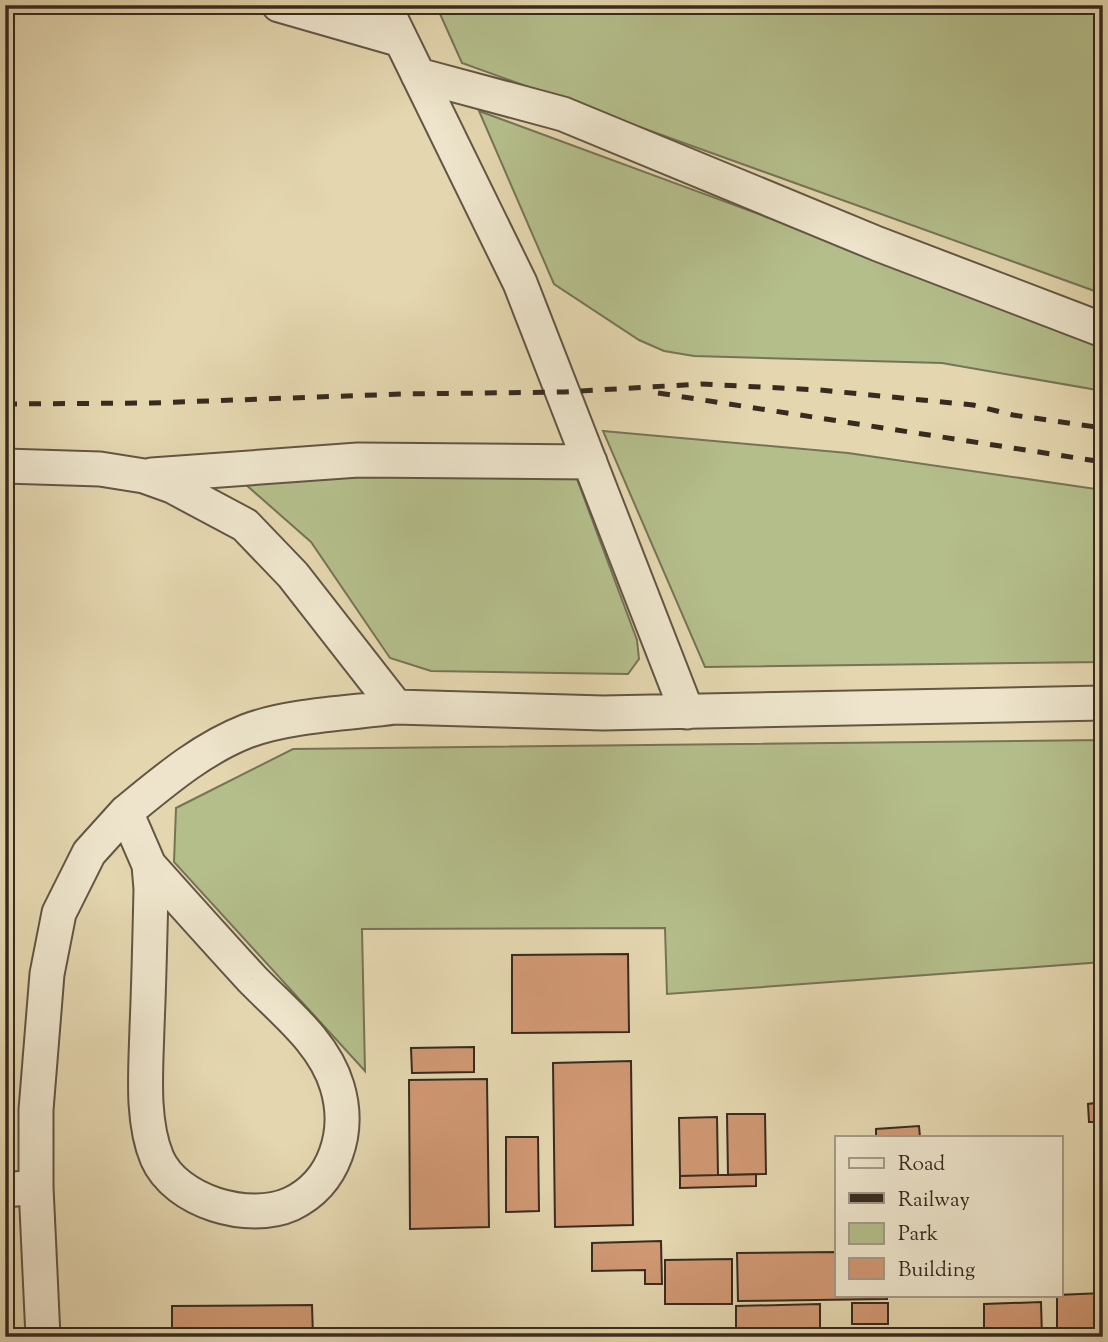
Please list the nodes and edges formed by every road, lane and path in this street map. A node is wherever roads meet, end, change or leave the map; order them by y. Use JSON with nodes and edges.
{"nodes":[{"id":1,"x":279,"y":5,"type":"edge"},
{"id":2,"x":384,"y":5,"type":"edge"},
{"id":3,"x":311,"y":11,"type":"edge"},
{"id":4,"x":401,"y":40,"type":"junction"},
{"id":5,"x":418,"y":75,"type":"junction"},
{"id":6,"x":1103,"y":330,"type":"edge"},
{"id":7,"x":590,"y":462,"type":"junction"},
{"id":8,"x":5,"y":466,"type":"edge"},
{"id":9,"x":144,"y":476,"type":"junction"},
{"id":10,"x":1103,"y":703,"type":"edge"},
{"id":11,"x":396,"y":707,"type":"junction"},
{"id":12,"x":687,"y":712,"type":"junction"},
{"id":13,"x":126,"y":812,"type":"junction"},
{"id":14,"x":149,"y":864,"type":"junction"},
{"id":15,"x":21,"y":1189,"type":"edge"},
{"id":16,"x":44,"y":1337,"type":"edge"}],
"edges":[{"from":1,"to":3,"type":"street"},
{"from":2,"to":4,"type":"street"},
{"from":3,"to":4,"type":"street"},
{"from":4,"to":5,"type":"street"},
{"from":5,"to":6,"type":"street"},
{"from":5,"to":7,"type":"street"},
{"from":7,"to":9,"type":"street"},
{"from":7,"to":12,"type":"street"},
{"from":8,"to":9,"type":"street"},
{"from":9,"to":11,"type":"street"},
{"from":10,"to":12,"type":"street"},
{"from":11,"to":12,"type":"street"},
{"from":11,"to":13,"type":"street"},
{"from":13,"to":14,"type":"street"},
{"from":13,"to":15,"type":"street"},
{"from":14,"to":14,"type":"street"},
{"from":15,"to":16,"type":"street"}]}
